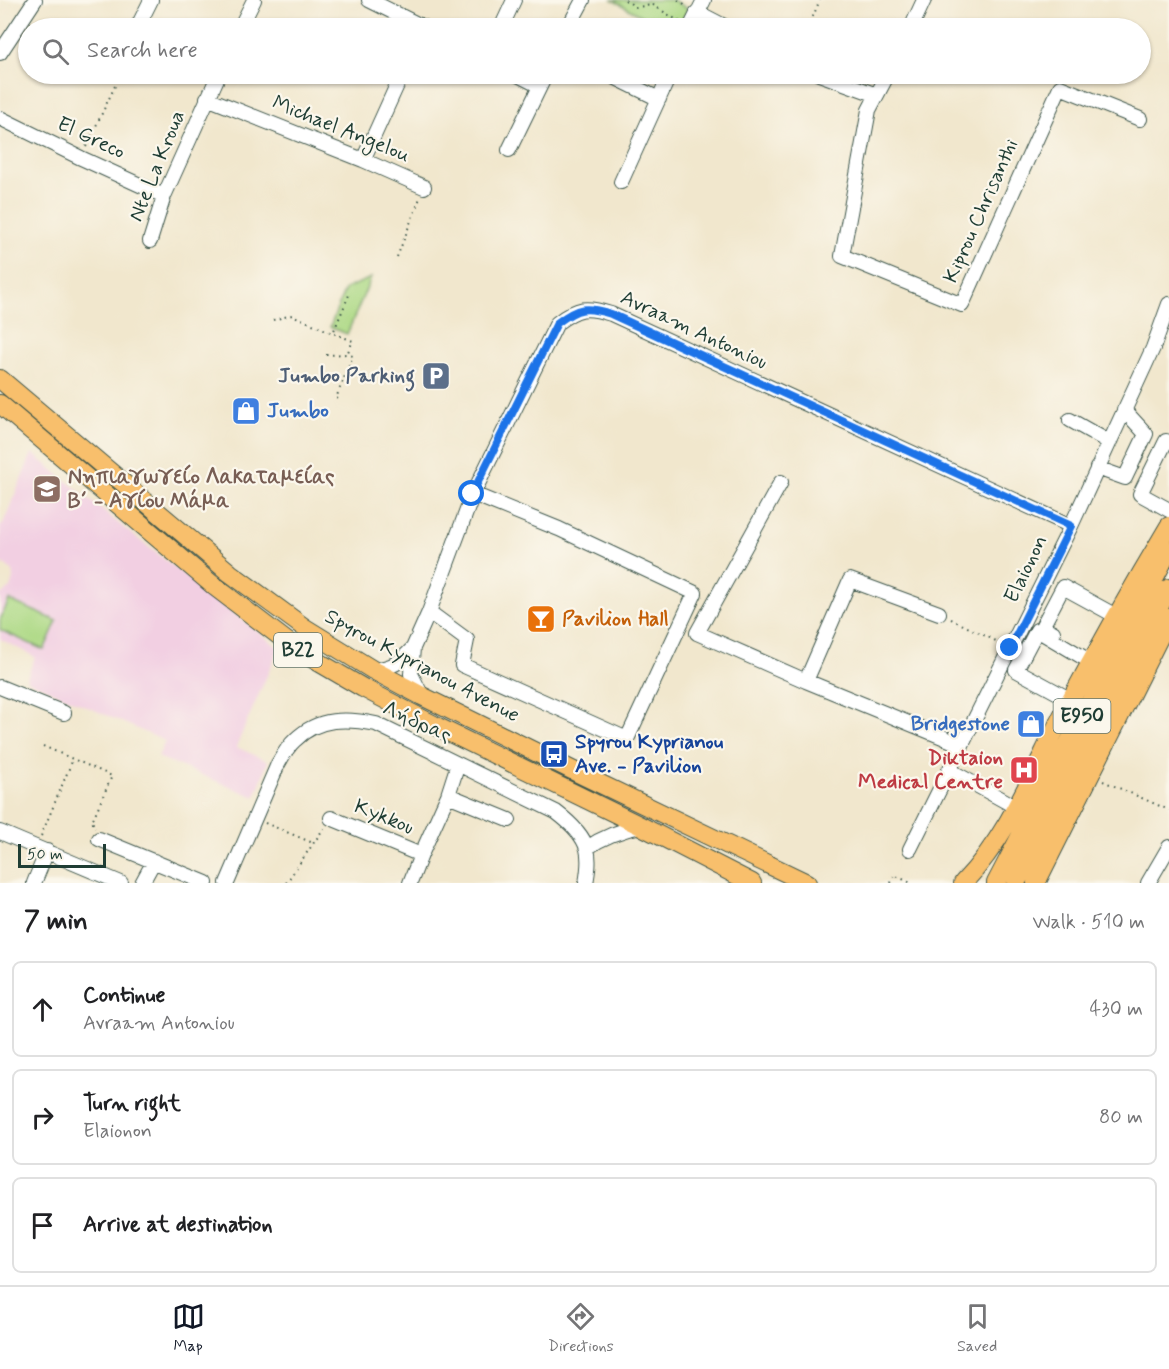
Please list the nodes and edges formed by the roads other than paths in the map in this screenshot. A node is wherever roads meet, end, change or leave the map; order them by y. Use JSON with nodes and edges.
{"nodes":[{"id":1,"x":35,"y":0,"type":"edge"},
{"id":2,"x":151,"y":0,"type":"edge"},
{"id":3,"x":254,"y":0,"type":"edge"},
{"id":4,"x":369,"y":0,"type":"edge"},
{"id":5,"x":514,"y":0,"type":"edge"},
{"id":6,"x":583,"y":0,"type":"edge"},
{"id":7,"x":924,"y":0,"type":"edge"},
{"id":8,"x":700,"y":6,"type":"edge"},
{"id":9,"x":28,"y":18,"type":"edge"},
{"id":10,"x":142,"y":18,"type":"edge"},
{"id":11,"x":245,"y":18,"type":"edge"},
{"id":12,"x":404,"y":18,"type":"edge"},
{"id":13,"x":506,"y":18,"type":"edge"},
{"id":14,"x":573,"y":18,"type":"edge"},
{"id":15,"x":715,"y":18,"type":"edge"},
{"id":16,"x":916,"y":18,"type":"edge"},
{"id":17,"x":18,"y":34,"type":"edge"},
{"id":18,"x":0,"y":53,"type":"edge"},
{"id":19,"x":214,"y":84,"type":"edge"},
{"id":20,"x":397,"y":84,"type":"edge"},
{"id":21,"x":541,"y":84,"type":"edge"},
{"id":22,"x":628,"y":84,"type":"edge"},
{"id":23,"x":666,"y":84,"type":"edge"},
{"id":24,"x":847,"y":84,"type":"edge"},
{"id":25,"x":883,"y":84,"type":"edge"},
{"id":26,"x":877,"y":95,"type":"junction"},
{"id":27,"x":207,"y":98,"type":"junction"},
{"id":28,"x":659,"y":99,"type":"junction"},
{"id":29,"x":0,"y":118,"type":"edge"},
{"id":30,"x":1140,"y":119,"type":"dead end"},
{"id":31,"x":509,"y":150,"type":"dead end"},
{"id":32,"x":363,"y":160,"type":"junction"},
{"id":33,"x":621,"y":182,"type":"dead end"},
{"id":34,"x":424,"y":187,"type":"road end"},
{"id":35,"x":164,"y":196,"type":"junction"},
{"id":36,"x":150,"y":241,"type":"dead end"},
{"id":37,"x":1169,"y":304,"type":"edge"},
{"id":38,"x":0,"y":379,"type":"edge"},
{"id":39,"x":0,"y":404,"type":"edge"},
{"id":40,"x":1124,"y":410,"type":"junction"},
{"id":41,"x":1070,"y":420,"type":"dead end"},
{"id":42,"x":1110,"y":442,"type":"junction"},
{"id":43,"x":1169,"y":442,"type":"edge"},
{"id":44,"x":1097,"y":468,"type":"junction"},
{"id":45,"x":781,"y":482,"type":"dead end"},
{"id":46,"x":472,"y":494,"type":"junction"},
{"id":47,"x":1169,"y":510,"type":"edge"},
{"id":48,"x":1071,"y":526,"type":"junction"},
{"id":49,"x":1169,"y":526,"type":"edge"},
{"id":50,"x":1169,"y":550,"type":"edge"},
{"id":51,"x":1169,"y":588,"type":"edge"},
{"id":52,"x":429,"y":612,"type":"junction"},
{"id":53,"x":939,"y":613,"type":"road end"},
{"id":54,"x":1116,"y":616,"type":"junction"},
{"id":55,"x":1169,"y":618,"type":"edge"},
{"id":56,"x":413,"y":648,"type":"junction"},
{"id":57,"x":1093,"y":658,"type":"junction"},
{"id":58,"x":373,"y":670,"type":"junction"},
{"id":59,"x":806,"y":681,"type":"junction"},
{"id":60,"x":0,"y":687,"type":"edge"},
{"id":61,"x":422,"y":696,"type":"junction"},
{"id":62,"x":1071,"y":700,"type":"junction"},
{"id":63,"x":64,"y":713,"type":"dead end"},
{"id":64,"x":962,"y":745,"type":"junction"},
{"id":65,"x":458,"y":764,"type":"junction"},
{"id":66,"x":949,"y":770,"type":"junction"},
{"id":67,"x":448,"y":795,"type":"junction"},
{"id":68,"x":1017,"y":807,"type":"junction"},
{"id":69,"x":331,"y":818,"type":"road end"},
{"id":70,"x":510,"y":820,"type":"dead end"},
{"id":71,"x":641,"y":826,"type":"junction"},
{"id":72,"x":0,"y":832,"type":"edge"},
{"id":73,"x":99,"y":839,"type":"road end"},
{"id":74,"x":587,"y":848,"type":"junction"},
{"id":75,"x":42,"y":849,"type":"junction"},
{"id":76,"x":910,"y":849,"type":"dead end"},
{"id":77,"x":421,"y":855,"type":"junction"},
{"id":78,"x":1167,"y":855,"type":"edge"},
{"id":79,"x":154,"y":861,"type":"junction"},
{"id":80,"x":34,"y":883,"type":"edge"},
{"id":81,"x":121,"y":883,"type":"edge"},
{"id":82,"x":142,"y":883,"type":"edge"},
{"id":83,"x":206,"y":883,"type":"edge"},
{"id":84,"x":227,"y":883,"type":"edge"},
{"id":85,"x":410,"y":883,"type":"edge"},
{"id":86,"x":586,"y":883,"type":"edge"},
{"id":87,"x":752,"y":883,"type":"edge"},
{"id":88,"x":807,"y":883,"type":"edge"},
{"id":89,"x":963,"y":883,"type":"edge"},
{"id":90,"x":996,"y":883,"type":"edge"},
{"id":91,"x":1016,"y":883,"type":"edge"},
{"id":92,"x":1036,"y":883,"type":"edge"},
{"id":93,"x":1148,"y":883,"type":"edge"}],
"edges":[{"from":1,"to":9,"type":"street"},
{"from":2,"to":10,"type":"street"},
{"from":3,"to":11,"type":"street"},
{"from":4,"to":12,"type":"street"},
{"from":5,"to":13,"type":"street"},
{"from":6,"to":14,"type":"street"},
{"from":7,"to":16,"type":"street"},
{"from":8,"to":15,"type":"street"},
{"from":17,"to":18,"type":"street"},
{"from":19,"to":27,"type":"street","name":"Nte La Kroua"},
{"from":20,"to":32,"type":"street"},
{"from":21,"to":31,"type":"street"},
{"from":22,"to":28,"type":"street"},
{"from":23,"to":28,"type":"street"},
{"from":24,"to":26,"type":"street"},
{"from":25,"to":26,"type":"street","name":"Kiprou Chrisanthi"},
{"from":26,"to":30,"type":"street","name":"Kiprou Chrisanthi"},
{"from":27,"to":32,"type":"street","name":"Michael Angelou"},
{"from":27,"to":35,"type":"street","name":"Nte La Kroua"},
{"from":28,"to":33,"type":"street"},
{"from":29,"to":35,"type":"street","name":"El Greco"},
{"from":32,"to":34,"type":"street","name":"Michael Angelou"},
{"from":35,"to":36,"type":"street","name":"Nte La Kroua"},
{"from":37,"to":40,"type":"street","name":"Elaionon"},
{"from":38,"to":58,"type":"main road","name":"Spyrou Kyprianou Avenue","number":"B22"},
{"from":39,"to":71,"type":"main road","number":"B22"},
{"from":40,"to":42,"type":"street","name":"Elaionon"},
{"from":40,"to":44,"type":"street"},
{"from":41,"to":42,"type":"street"},
{"from":42,"to":44,"type":"street","name":"Elaionon"},
{"from":43,"to":47,"type":"street"},
{"from":44,"to":48,"type":"street","name":"Elaionon"},
{"from":45,"to":59,"type":"street"},
{"from":46,"to":48,"type":"street","name":"Avraam Antoniou"},
{"from":46,"to":52,"type":"street","name":"Avraam Antoniou"},
{"from":46,"to":52,"type":"street"},
{"from":48,"to":64,"type":"street","name":"Elaionon"},
{"from":49,"to":54,"type":"main road","number":"E950"},
{"from":50,"to":90,"type":"main road","number":"E950"},
{"from":51,"to":91,"type":"main road","number":"E950"},
{"from":52,"to":56,"type":"street","name":"Avraam Antoniou"},
{"from":53,"to":59,"type":"street"},
{"from":54,"to":57,"type":"main road","number":"E950"},
{"from":54,"to":57,"type":"street"},
{"from":55,"to":92,"type":"main road","number":"E950"},
{"from":56,"to":58,"type":"street"},
{"from":56,"to":61,"type":"street"},
{"from":57,"to":62,"type":"main road","number":"E950"},
{"from":57,"to":62,"type":"street"},
{"from":58,"to":61,"type":"main road","name":"Spyrou Kyprianou Avenue","number":"B22"},
{"from":59,"to":64,"type":"street"},
{"from":60,"to":63,"type":"street"},
{"from":61,"to":88,"type":"main road","name":"Spyrou Kyprianou Avenue","number":"B22"},
{"from":62,"to":68,"type":"main road","number":"E950"},
{"from":64,"to":66,"type":"street","name":"Elaionon"},
{"from":65,"to":67,"type":"street"},
{"from":65,"to":74,"type":"street","name":"Λήδρας"},
{"from":65,"to":84,"type":"street","name":"Λήδρας"},
{"from":66,"to":68,"type":"street"},
{"from":66,"to":76,"type":"street","name":"Elaionon"},
{"from":67,"to":70,"type":"street"},
{"from":67,"to":77,"type":"street"},
{"from":68,"to":89,"type":"main road","number":"E950"},
{"from":69,"to":77,"type":"street","name":"Kykkou"},
{"from":71,"to":74,"type":"street"},
{"from":71,"to":87,"type":"main road","number":"B22"},
{"from":72,"to":75,"type":"street"},
{"from":73,"to":79,"type":"street"},
{"from":74,"to":86,"type":"street"},
{"from":75,"to":80,"type":"street"},
{"from":75,"to":81,"type":"street"},
{"from":77,"to":85,"type":"street"},
{"from":78,"to":93,"type":"street"},
{"from":79,"to":82,"type":"street"},
{"from":79,"to":83,"type":"street"}]}
